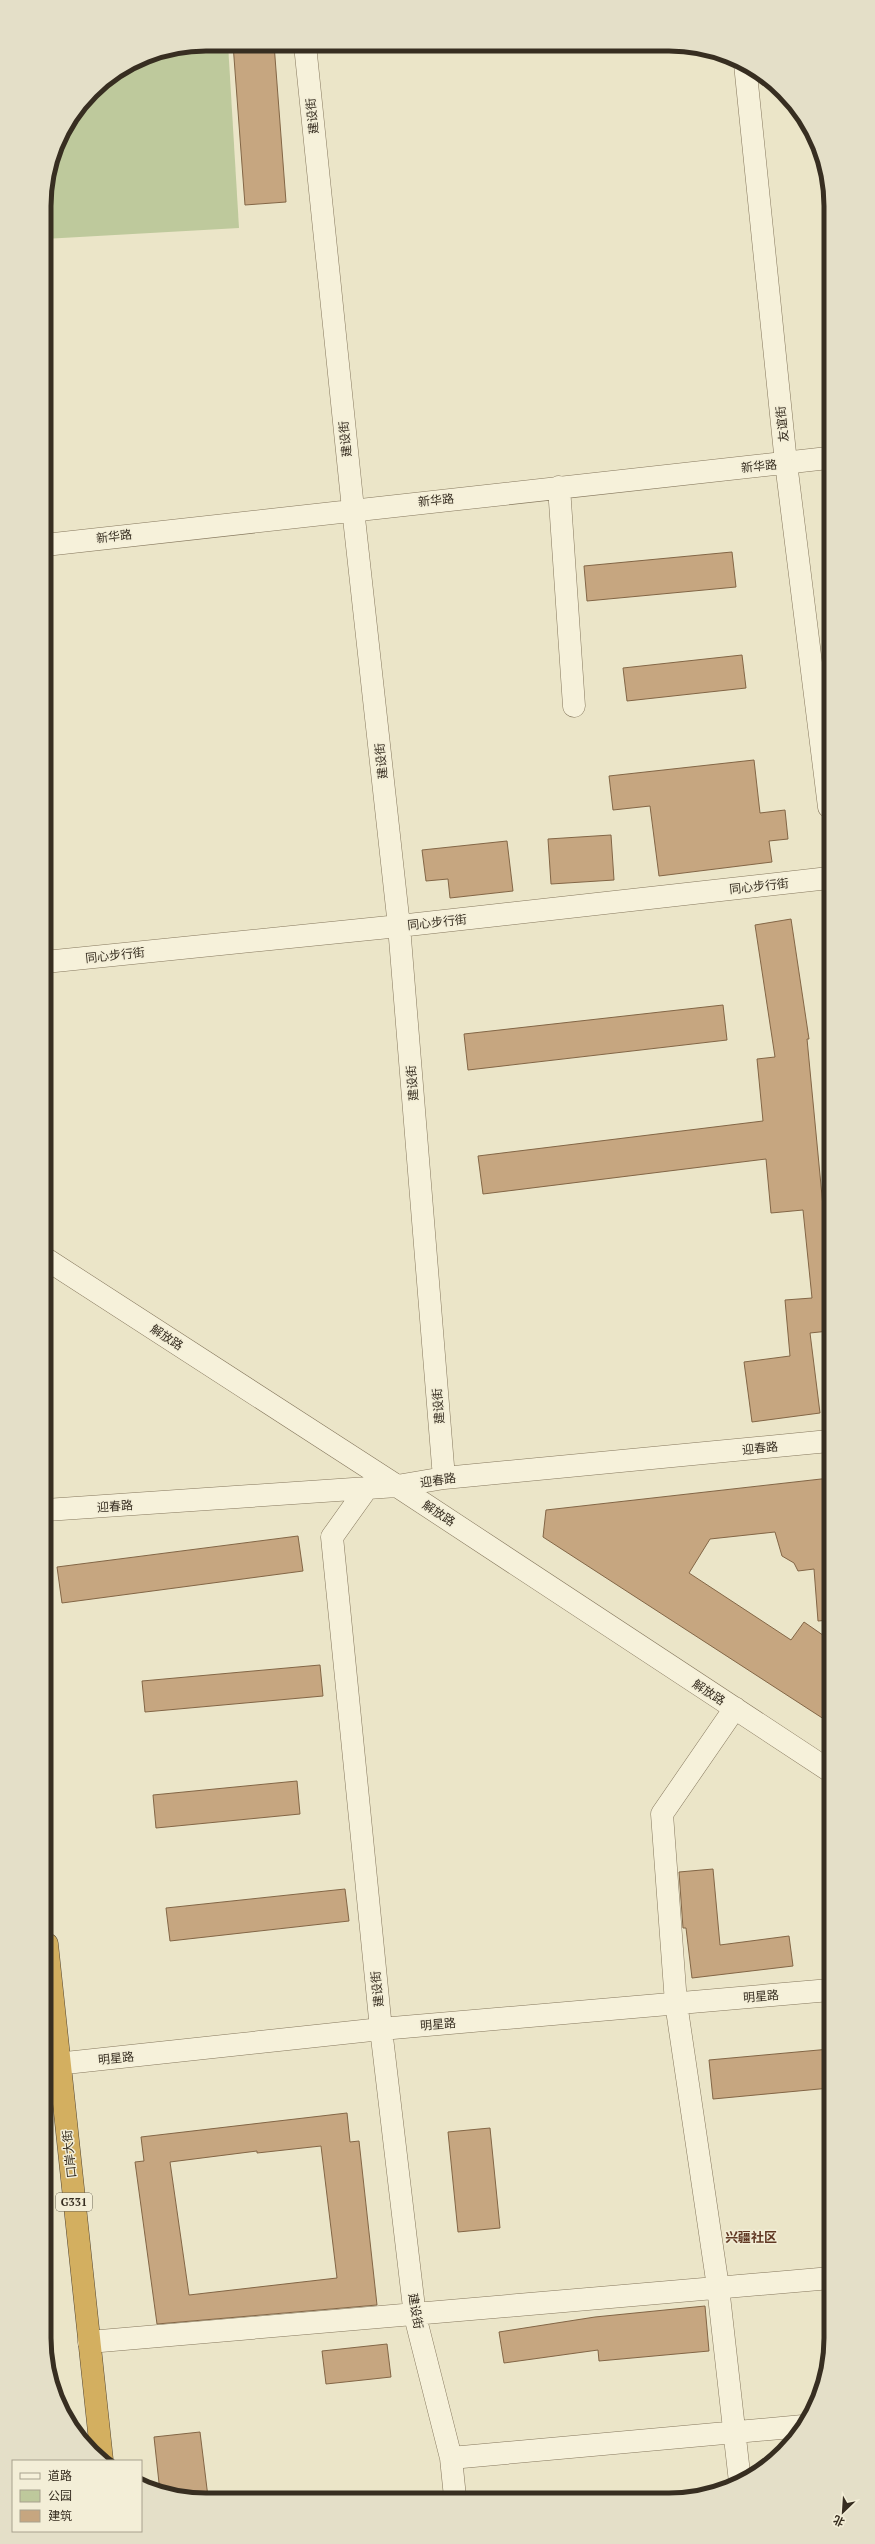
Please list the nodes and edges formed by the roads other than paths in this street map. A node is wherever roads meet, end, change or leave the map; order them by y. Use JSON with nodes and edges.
{"nodes":[{"id":1,"x":306,"y":51,"type":"edge"},
{"id":2,"x":746,"y":71,"type":"edge"},
{"id":3,"x":824,"y":458,"type":"edge"},
{"id":4,"x":786,"y":463,"type":"junction"},
{"id":5,"x":559,"y":487,"type":"junction"},
{"id":6,"x":353,"y":509,"type":"junction"},
{"id":7,"x":51,"y":543,"type":"edge"},
{"id":8,"x":574,"y":706,"type":"dead end"},
{"id":9,"x":824,"y":767,"type":"edge"},
{"id":10,"x":824,"y":879,"type":"edge"},
{"id":11,"x":399,"y":926,"type":"junction"},
{"id":12,"x":51,"y":961,"type":"edge"},
{"id":13,"x":51,"y":1262,"type":"edge"},
{"id":14,"x":824,"y":1442,"type":"edge"},
{"id":15,"x":444,"y":1478,"type":"junction"},
{"id":16,"x":397,"y":1486,"type":"junction"},
{"id":17,"x":367,"y":1488,"type":"junction"},
{"id":18,"x":51,"y":1510,"type":"edge"},
{"id":19,"x":735,"y":1708,"type":"junction"},
{"id":20,"x":824,"y":1766,"type":"edge"},
{"id":21,"x":824,"y":1991,"type":"edge"},
{"id":22,"x":676,"y":2004,"type":"junction"},
{"id":23,"x":51,"y":2025,"type":"edge"},
{"id":24,"x":381,"y":2029,"type":"junction"},
{"id":25,"x":53,"y":2065,"type":"edge"},
{"id":26,"x":824,"y":2279,"type":"edge"},
{"id":27,"x":718,"y":2287,"type":"junction"},
{"id":28,"x":415,"y":2316,"type":"junction"},
{"id":29,"x":90,"y":2342,"type":"junction"},
{"id":30,"x":796,"y":2427,"type":"edge"},
{"id":31,"x":735,"y":2432,"type":"junction"},
{"id":32,"x":101,"y":2453,"type":"edge"},
{"id":33,"x":451,"y":2458,"type":"junction"},
{"id":34,"x":739,"y":2476,"type":"edge"},
{"id":35,"x":455,"y":2493,"type":"edge"}],
"edges":[{"from":1,"to":6,"type":"street","name":"建设街"},
{"from":2,"to":4,"type":"street","name":"友谊街"},
{"from":3,"to":4,"type":"street","name":"新华路"},
{"from":4,"to":5,"type":"street","name":"新华路"},
{"from":4,"to":9,"type":"street","name":"友谊街"},
{"from":5,"to":6,"type":"street","name":"新华路"},
{"from":5,"to":8,"type":"street"},
{"from":6,"to":7,"type":"street","name":"新华路"},
{"from":6,"to":11,"type":"street","name":"建设街"},
{"from":10,"to":11,"type":"street","name":"同心步行街"},
{"from":11,"to":12,"type":"street","name":"同心步行街"},
{"from":11,"to":15,"type":"street","name":"建设街"},
{"from":13,"to":16,"type":"street","name":"解放路"},
{"from":14,"to":15,"type":"street","name":"迎春路"},
{"from":15,"to":16,"type":"street","name":"迎春路"},
{"from":16,"to":17,"type":"street","name":"迎春路"},
{"from":16,"to":19,"type":"street","name":"解放路"},
{"from":17,"to":18,"type":"street","name":"迎春路"},
{"from":17,"to":24,"type":"street","name":"建设街"},
{"from":19,"to":20,"type":"street","name":"解放路"},
{"from":19,"to":22,"type":"street"},
{"from":21,"to":22,"type":"street","name":"明星路"},
{"from":22,"to":24,"type":"street","name":"明星路"},
{"from":22,"to":27,"type":"street"},
{"from":23,"to":25,"type":"highway","name":"口岸大街","number":"G331"},
{"from":24,"to":25,"type":"street","name":"明星路"},
{"from":24,"to":28,"type":"street","name":"建设街"},
{"from":25,"to":29,"type":"highway","name":"口岸大街","number":"G331"},
{"from":26,"to":27,"type":"street"},
{"from":27,"to":28,"type":"street"},
{"from":27,"to":31,"type":"street"},
{"from":28,"to":29,"type":"street"},
{"from":28,"to":33,"type":"street","name":"建设街"},
{"from":29,"to":32,"type":"highway","name":"口岸大街","number":"G331"},
{"from":30,"to":31,"type":"street"},
{"from":31,"to":33,"type":"street"},
{"from":31,"to":34,"type":"street"},
{"from":33,"to":35,"type":"street","name":"建设街"}]}
